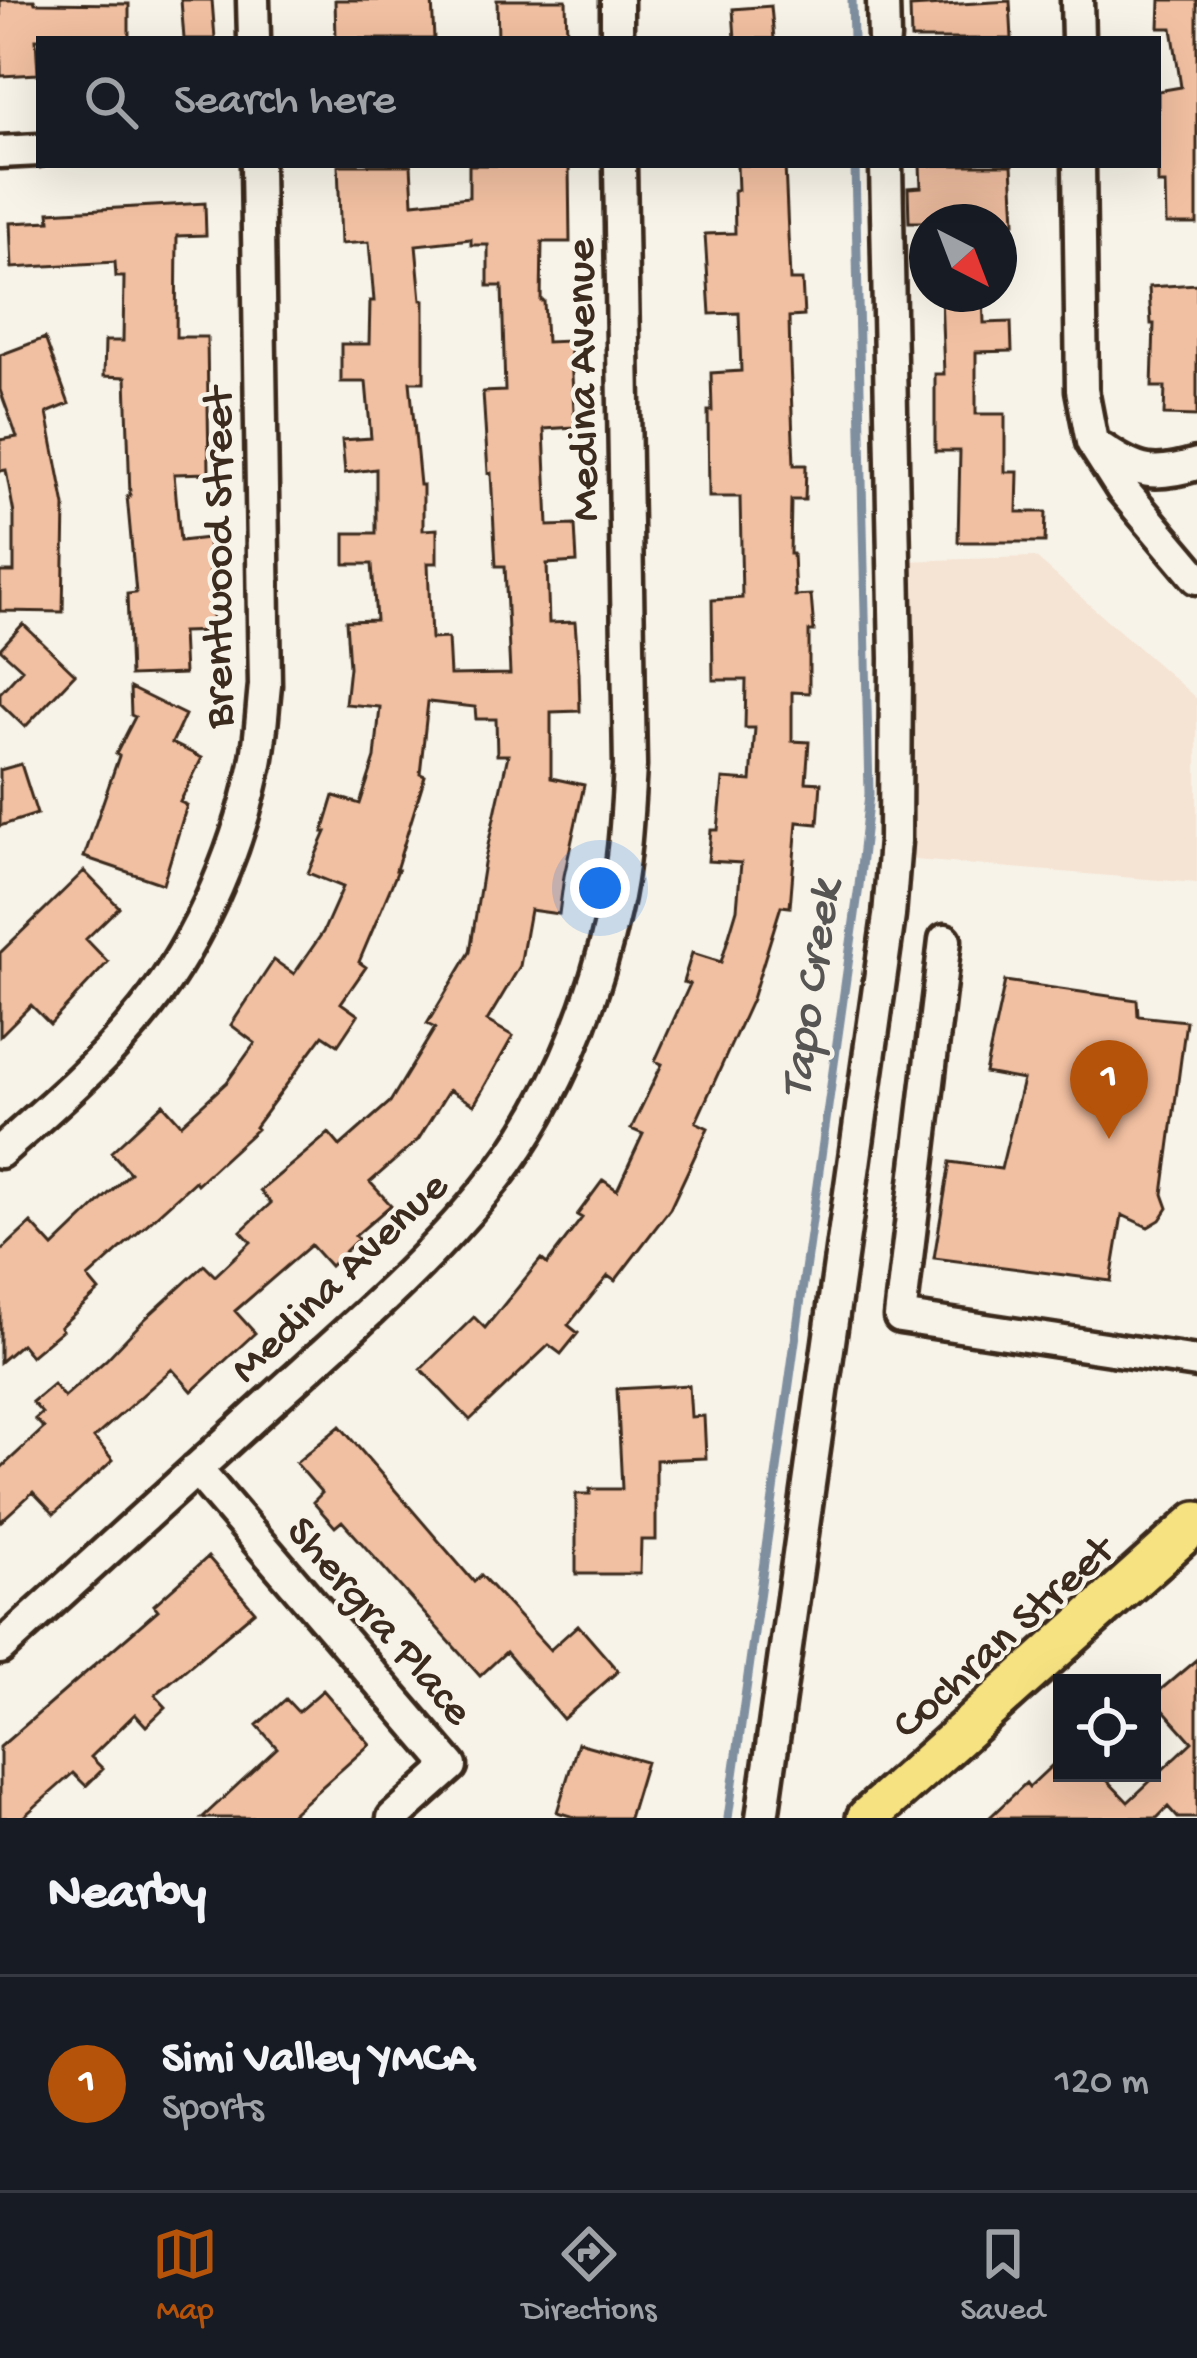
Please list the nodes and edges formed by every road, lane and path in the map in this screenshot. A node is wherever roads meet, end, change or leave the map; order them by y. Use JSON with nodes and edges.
{"nodes":[{"id":1,"x":253,"y":0,"type":"edge"},
{"id":2,"x":616,"y":0,"type":"edge"},
{"id":3,"x":883,"y":0,"type":"edge"},
{"id":4,"x":1077,"y":0,"type":"edge"},
{"id":5,"x":254,"y":36,"type":"edge"},
{"id":6,"x":617,"y":36,"type":"edge"},
{"id":7,"x":884,"y":36,"type":"edge"},
{"id":8,"x":1078,"y":36,"type":"edge"},
{"id":9,"x":36,"y":150,"type":"edge"},
{"id":10,"x":0,"y":152,"type":"edge"},
{"id":11,"x":257,"y":168,"type":"edge"},
{"id":12,"x":620,"y":168,"type":"edge"},
{"id":13,"x":886,"y":168,"type":"edge"},
{"id":14,"x":1079,"y":168,"type":"edge"},
{"id":15,"x":1092,"y":442,"type":"junction"},
{"id":16,"x":1197,"y":464,"type":"edge"},
{"id":17,"x":1197,"y":578,"type":"edge"},
{"id":18,"x":945,"y":940,"type":"dead end"},
{"id":19,"x":0,"y":1152,"type":"edge"},
{"id":20,"x":1197,"y":1362,"type":"edge"},
{"id":21,"x":196,"y":1469,"type":"junction"},
{"id":22,"x":1197,"y":1522,"type":"edge"},
{"id":23,"x":0,"y":1648,"type":"edge"},
{"id":24,"x":393,"y":1818,"type":"edge"},
{"id":25,"x":762,"y":1818,"type":"edge"},
{"id":26,"x":867,"y":1818,"type":"edge"}],
"edges":[{"from":1,"to":5,"type":"street"},
{"from":2,"to":6,"type":"street"},
{"from":3,"to":7,"type":"street"},
{"from":4,"to":8,"type":"street"},
{"from":9,"to":10,"type":"street"},
{"from":11,"to":19,"type":"street","name":"Brentwood Street"},
{"from":12,"to":21,"type":"street","name":"Medina Avenue"},
{"from":13,"to":25,"type":"street"},
{"from":14,"to":15,"type":"street"},
{"from":15,"to":16,"type":"street"},
{"from":15,"to":17,"type":"street"},
{"from":18,"to":20,"type":"street"},
{"from":21,"to":23,"type":"street","name":"Medina Avenue"},
{"from":21,"to":24,"type":"street","name":"Shergra Place"},
{"from":22,"to":26,"type":"main road","name":"Cochran Street"}]}
